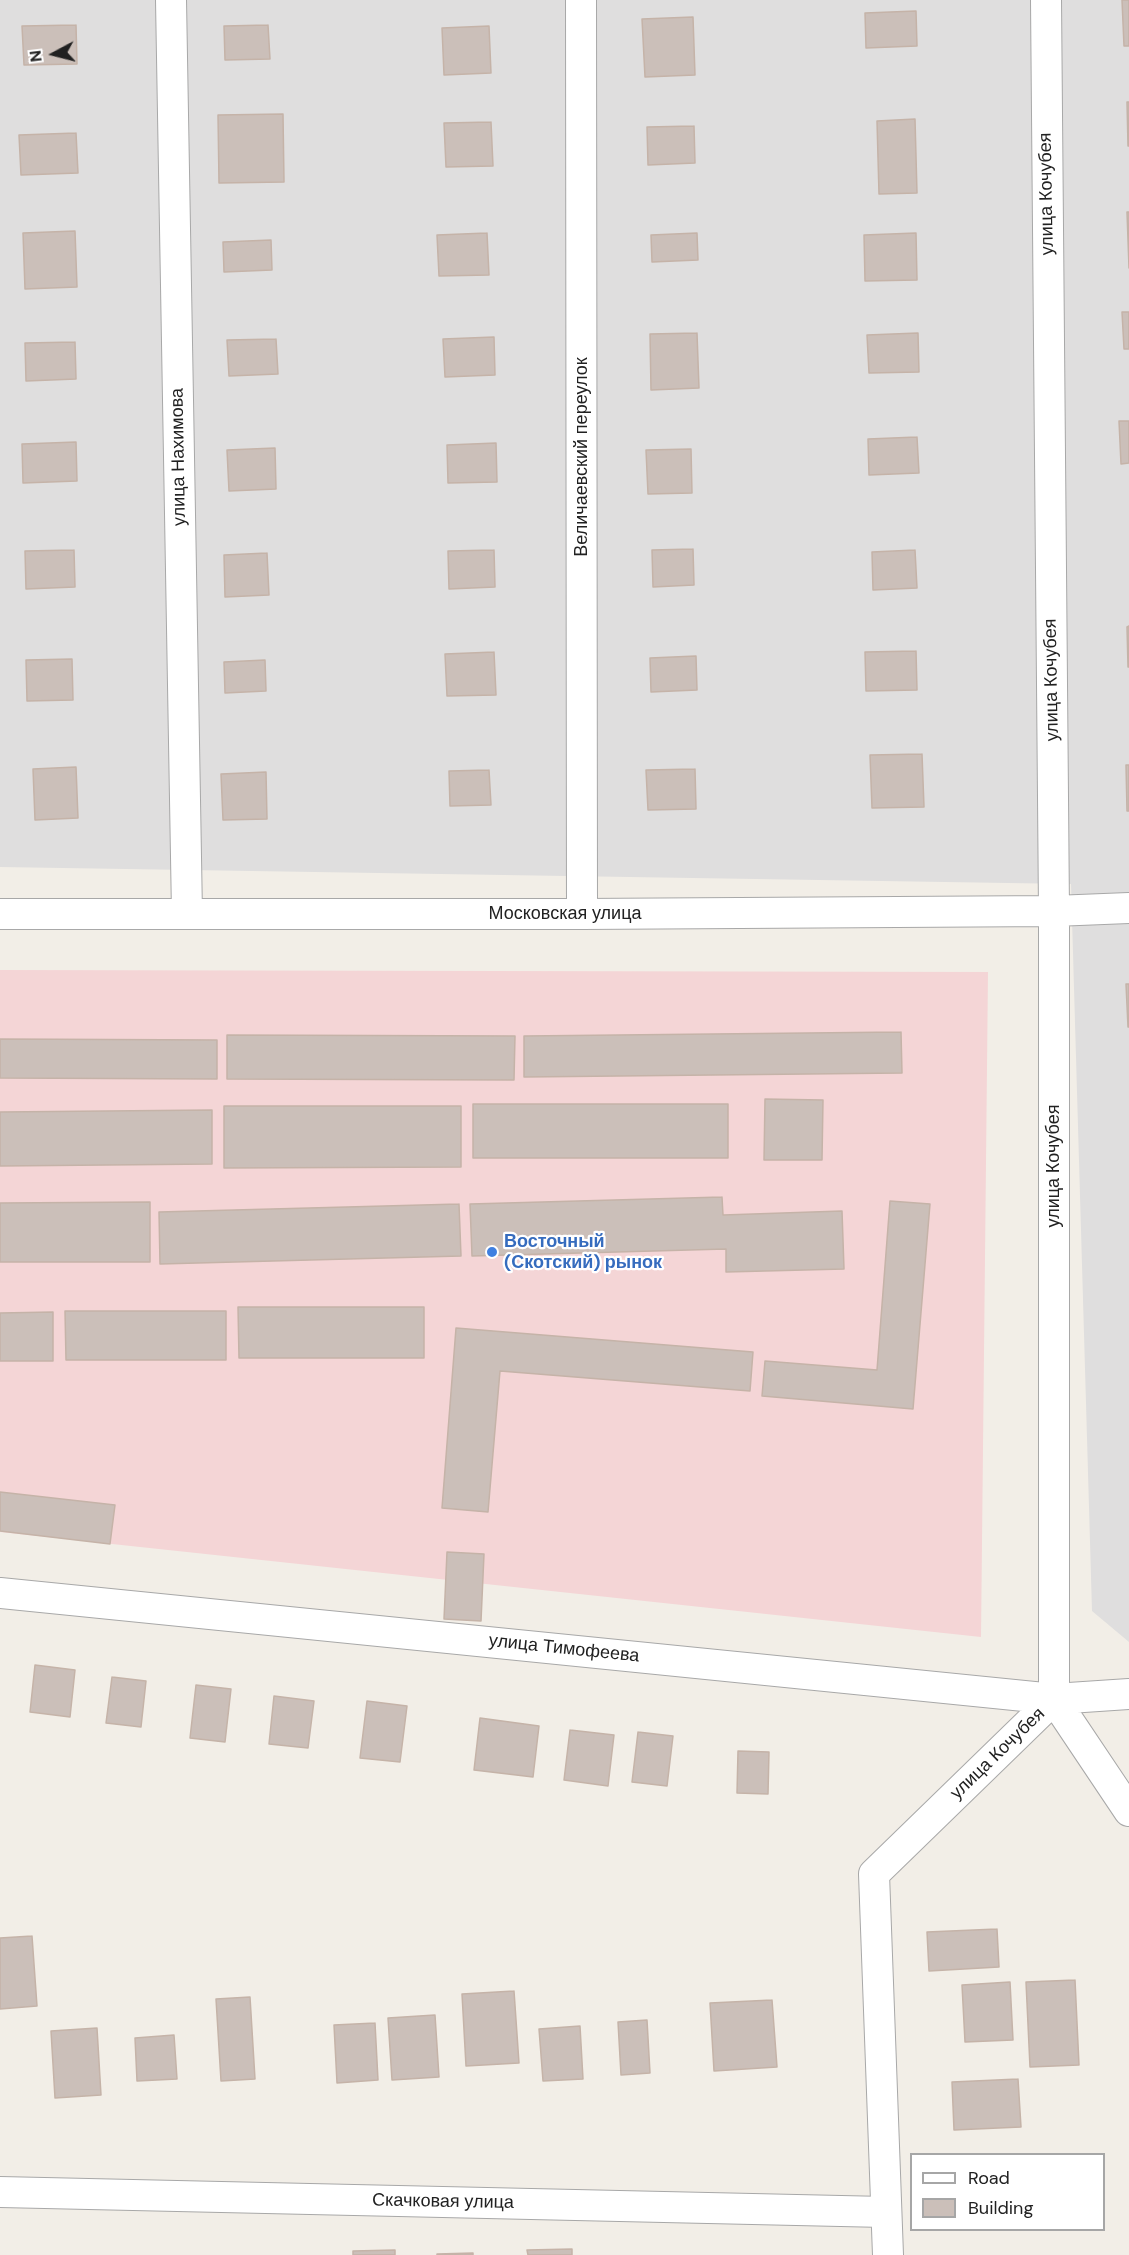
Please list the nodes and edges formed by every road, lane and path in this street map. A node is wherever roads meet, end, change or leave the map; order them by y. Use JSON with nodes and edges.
{"nodes":[{"id":1,"x":171,"y":0,"type":"edge"},
{"id":2,"x":581,"y":0,"type":"edge"},
{"id":3,"x":1046,"y":0,"type":"edge"},
{"id":4,"x":1129,"y":908,"type":"edge"},
{"id":5,"x":1054,"y":911,"type":"junction"},
{"id":6,"x":187,"y":913,"type":"junction"},
{"id":7,"x":0,"y":914,"type":"edge"},
{"id":8,"x":582,"y":914,"type":"junction"},
{"id":9,"x":0,"y":1593,"type":"edge"},
{"id":10,"x":1129,"y":1694,"type":"edge"},
{"id":11,"x":1054,"y":1699,"type":"junction"},
{"id":12,"x":1129,"y":1812,"type":"edge"},
{"id":13,"x":0,"y":2192,"type":"edge"},
{"id":14,"x":885,"y":2212,"type":"junction"},
{"id":15,"x":888,"y":2255,"type":"edge"}],
"edges":[{"from":1,"to":6,"type":"street","name":"улица Нахимова"},
{"from":2,"to":8,"type":"street","name":"Величаевский переулок"},
{"from":3,"to":5,"type":"street","name":"улица Кочубея"},
{"from":4,"to":5,"type":"street","name":"Московская улица"},
{"from":5,"to":8,"type":"street","name":"Московская улица"},
{"from":5,"to":11,"type":"street","name":"улица Кочубея"},
{"from":6,"to":7,"type":"street","name":"Московская улица"},
{"from":6,"to":8,"type":"street","name":"Московская улица"},
{"from":9,"to":11,"type":"street","name":"улица Тимофеева"},
{"from":10,"to":11,"type":"street","name":"улица Тимофеева"},
{"from":11,"to":12,"type":"street"},
{"from":11,"to":14,"type":"street","name":"улица Кочубея"},
{"from":13,"to":14,"type":"street","name":"Скачковая улица"},
{"from":14,"to":15,"type":"street","name":"улица Кочубея"}]}
